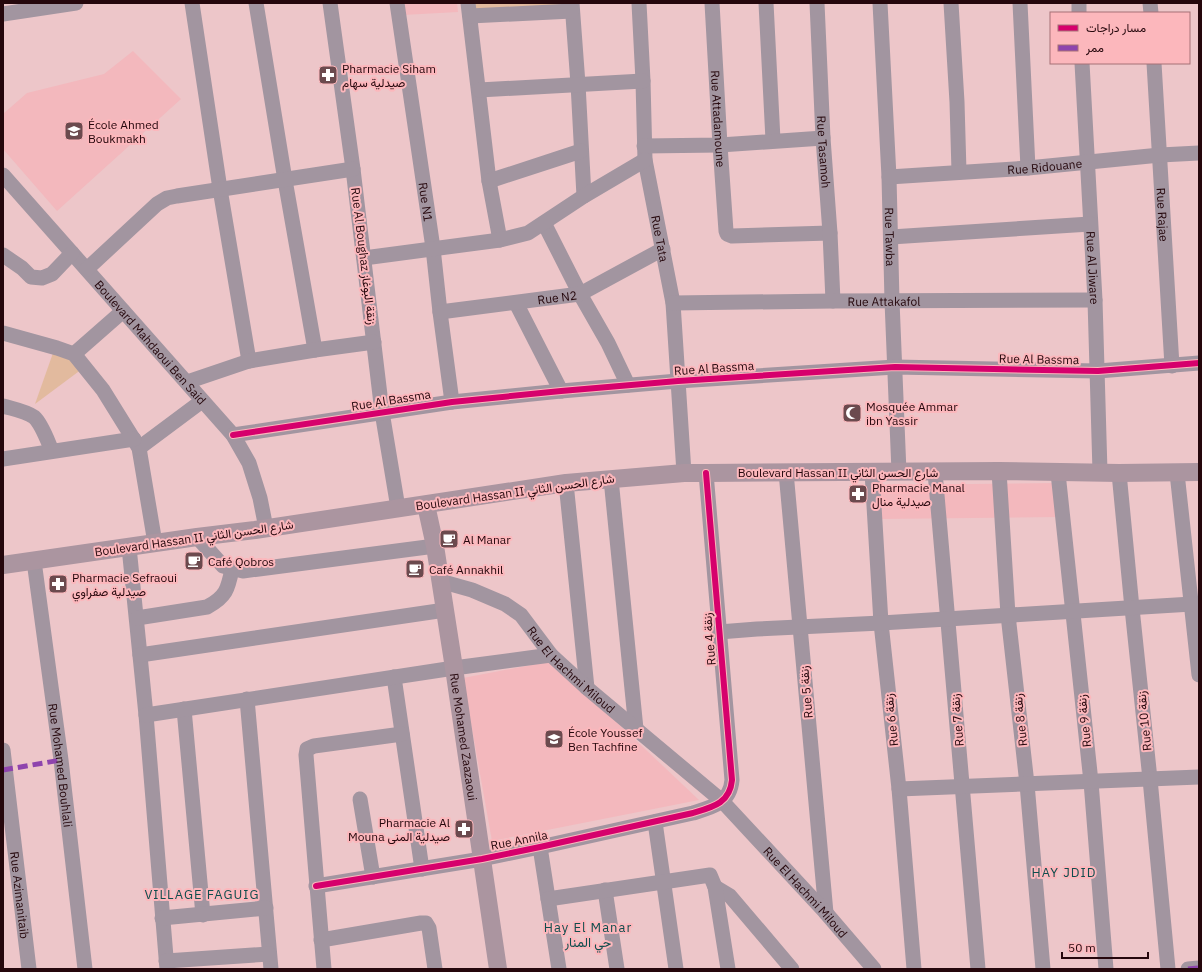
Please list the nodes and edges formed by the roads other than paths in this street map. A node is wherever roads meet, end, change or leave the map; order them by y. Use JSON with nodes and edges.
{"nodes":[{"id":1,"x":76,"y":3,"type":"edge"},
{"id":2,"x":192,"y":3,"type":"edge"},
{"id":3,"x":256,"y":3,"type":"edge"},
{"id":4,"x":330,"y":3,"type":"edge"},
{"id":5,"x":397,"y":3,"type":"edge"},
{"id":6,"x":639,"y":3,"type":"edge"},
{"id":7,"x":712,"y":3,"type":"edge"},
{"id":8,"x":766,"y":3,"type":"edge"},
{"id":9,"x":817,"y":3,"type":"edge"},
{"id":10,"x":880,"y":3,"type":"edge"},
{"id":11,"x":951,"y":3,"type":"edge"},
{"id":12,"x":1020,"y":3,"type":"edge"},
{"id":13,"x":572,"y":7,"type":"edge"},
{"id":14,"x":7,"y":10,"type":"edge"},
{"id":15,"x":469,"y":10,"type":"edge"},
{"id":16,"x":1082,"y":64,"type":"edge"},
{"id":17,"x":1154,"y":64,"type":"edge"},
{"id":18,"x":643,"y":81,"type":"junction"},
{"id":19,"x":578,"y":84,"type":"junction"},
{"id":20,"x":479,"y":90,"type":"junction"},
{"id":21,"x":823,"y":138,"type":"junction"},
{"id":22,"x":773,"y":140,"type":"junction"},
{"id":23,"x":720,"y":144,"type":"junction"},
{"id":24,"x":581,"y":151,"type":"junction"},
{"id":25,"x":645,"y":153,"type":"junction"},
{"id":26,"x":1199,"y":153,"type":"edge"},
{"id":27,"x":1160,"y":155,"type":"junction"},
{"id":28,"x":1087,"y":162,"type":"junction"},
{"id":29,"x":1028,"y":168,"type":"junction"},
{"id":30,"x":353,"y":169,"type":"junction"},
{"id":31,"x":959,"y":172,"type":"junction"},
{"id":32,"x":3,"y":175,"type":"edge"},
{"id":33,"x":889,"y":178,"type":"junction"},
{"id":34,"x":285,"y":180,"type":"junction"},
{"id":35,"x":489,"y":181,"type":"junction"},
{"id":36,"x":220,"y":189,"type":"junction"},
{"id":37,"x":584,"y":196,"type":"junction"},
{"id":38,"x":544,"y":223,"type":"junction"},
{"id":39,"x":1090,"y":224,"type":"junction"},
{"id":40,"x":830,"y":232,"type":"junction"},
{"id":41,"x":891,"y":237,"type":"junction"},
{"id":42,"x":500,"y":240,"type":"junction"},
{"id":43,"x":433,"y":248,"type":"junction"},
{"id":44,"x":663,"y":249,"type":"junction"},
{"id":45,"x":72,"y":253,"type":"junction"},
{"id":46,"x":3,"y":255,"type":"edge"},
{"id":47,"x":364,"y":258,"type":"junction"},
{"id":48,"x":87,"y":269,"type":"junction"},
{"id":49,"x":580,"y":294,"type":"junction"},
{"id":50,"x":1095,"y":300,"type":"junction"},
{"id":51,"x":833,"y":301,"type":"junction"},
{"id":52,"x":892,"y":301,"type":"junction"},
{"id":53,"x":516,"y":303,"type":"junction"},
{"id":54,"x":673,"y":303,"type":"junction"},
{"id":55,"x":123,"y":311,"type":"junction"},
{"id":56,"x":440,"y":312,"type":"junction"},
{"id":57,"x":3,"y":333,"type":"edge"},
{"id":58,"x":374,"y":342,"type":"junction"},
{"id":59,"x":315,"y":350,"type":"junction"},
{"id":60,"x":74,"y":354,"type":"junction"},
{"id":61,"x":249,"y":361,"type":"junction"},
{"id":62,"x":1199,"y":363,"type":"edge"},
{"id":63,"x":1172,"y":366,"type":"junction"},
{"id":64,"x":895,"y":367,"type":"junction"},
{"id":65,"x":1098,"y":371,"type":"junction"},
{"id":66,"x":678,"y":381,"type":"junction"},
{"id":67,"x":187,"y":382,"type":"junction"},
{"id":68,"x":628,"y":385,"type":"junction"},
{"id":69,"x":561,"y":391,"type":"junction"},
{"id":70,"x":202,"y":401,"type":"junction"},
{"id":71,"x":452,"y":402,"type":"junction"},
{"id":72,"x":3,"y":406,"type":"edge"},
{"id":73,"x":382,"y":412,"type":"junction"},
{"id":74,"x":233,"y":436,"type":"junction"},
{"id":75,"x":137,"y":443,"type":"junction"},
{"id":76,"x":52,"y":451,"type":"junction"},
{"id":77,"x":3,"y":459,"type":"edge"},
{"id":78,"x":999,"y":471,"type":"junction"},
{"id":79,"x":786,"y":472,"type":"junction"},
{"id":80,"x":872,"y":472,"type":"junction"},
{"id":81,"x":899,"y":472,"type":"junction"},
{"id":82,"x":935,"y":472,"type":"junction"},
{"id":83,"x":1100,"y":472,"type":"junction"},
{"id":84,"x":1199,"y":472,"type":"edge"},
{"id":85,"x":684,"y":473,"type":"junction"},
{"id":86,"x":706,"y":473,"type":"junction"},
{"id":87,"x":1058,"y":473,"type":"junction"},
{"id":88,"x":1119,"y":473,"type":"junction"},
{"id":89,"x":1177,"y":473,"type":"junction"},
{"id":90,"x":611,"y":479,"type":"junction"},
{"id":91,"x":566,"y":483,"type":"junction"},
{"id":92,"x":426,"y":504,"type":"junction"},
{"id":93,"x":398,"y":508,"type":"junction"},
{"id":94,"x":266,"y":528,"type":"junction"},
{"id":95,"x":196,"y":537,"type":"junction"},
{"id":96,"x":155,"y":544,"type":"junction"},
{"id":97,"x":435,"y":546,"type":"junction"},
{"id":98,"x":129,"y":547,"type":"junction"},
{"id":99,"x":34,"y":561,"type":"junction"},
{"id":100,"x":3,"y":565,"type":"edge"},
{"id":101,"x":232,"y":569,"type":"junction"},
{"id":102,"x":440,"y":581,"type":"junction"},
{"id":103,"x":1192,"y":604,"type":"junction"},
{"id":104,"x":1132,"y":608,"type":"junction"},
{"id":105,"x":445,"y":610,"type":"junction"},
{"id":106,"x":1072,"y":611,"type":"junction"},
{"id":107,"x":1008,"y":615,"type":"junction"},
{"id":108,"x":137,"y":618,"type":"junction"},
{"id":109,"x":948,"y":619,"type":"junction"},
{"id":110,"x":880,"y":623,"type":"junction"},
{"id":111,"x":800,"y":626,"type":"junction"},
{"id":112,"x":719,"y":632,"type":"junction"},
{"id":113,"x":1197,"y":641,"type":"edge"},
{"id":114,"x":140,"y":655,"type":"junction"},
{"id":115,"x":551,"y":655,"type":"junction"},
{"id":116,"x":454,"y":668,"type":"junction"},
{"id":117,"x":1199,"y":675,"type":"edge"},
{"id":118,"x":394,"y":677,"type":"junction"},
{"id":119,"x":587,"y":688,"type":"junction"},
{"id":120,"x":247,"y":699,"type":"junction"},
{"id":121,"x":184,"y":709,"type":"junction"},
{"id":122,"x":146,"y":715,"type":"junction"},
{"id":123,"x":636,"y":729,"type":"junction"},
{"id":124,"x":402,"y":734,"type":"junction"},
{"id":125,"x":3,"y":750,"type":"edge"},
{"id":126,"x":1199,"y":777,"type":"edge"},
{"id":127,"x":1150,"y":779,"type":"junction"},
{"id":128,"x":1091,"y":782,"type":"junction"},
{"id":129,"x":1027,"y":784,"type":"junction"},
{"id":130,"x":963,"y":787,"type":"junction"},
{"id":131,"x":899,"y":789,"type":"junction"},
{"id":132,"x":360,"y":799,"type":"dead end"},
{"id":133,"x":722,"y":801,"type":"junction"},
{"id":134,"x":654,"y":822,"type":"junction"},
{"id":135,"x":540,"y":847,"type":"junction"},
{"id":136,"x":482,"y":859,"type":"junction"},
{"id":137,"x":422,"y":869,"type":"junction"},
{"id":138,"x":373,"y":877,"type":"junction"},
{"id":139,"x":663,"y":882,"type":"junction"},
{"id":140,"x":316,"y":886,"type":"junction"},
{"id":141,"x":715,"y":887,"type":"junction"},
{"id":142,"x":605,"y":890,"type":"junction"},
{"id":143,"x":548,"y":899,"type":"junction"},
{"id":144,"x":266,"y":908,"type":"junction"},
{"id":145,"x":826,"y":913,"type":"junction"},
{"id":146,"x":204,"y":915,"type":"junction"},
{"id":147,"x":162,"y":918,"type":"junction"},
{"id":148,"x":321,"y":940,"type":"junction"},
{"id":149,"x":270,"y":962,"type":"edge"},
{"id":150,"x":211,"y":964,"type":"edge"},
{"id":151,"x":166,"y":965,"type":"edge"},
{"id":152,"x":1199,"y":968,"type":"edge"},
{"id":153,"x":30,"y":969,"type":"edge"},
{"id":154,"x":84,"y":969,"type":"edge"},
{"id":155,"x":324,"y":969,"type":"edge"},
{"id":156,"x":436,"y":969,"type":"edge"},
{"id":157,"x":498,"y":969,"type":"edge"},
{"id":158,"x":559,"y":969,"type":"edge"},
{"id":159,"x":617,"y":969,"type":"edge"},
{"id":160,"x":676,"y":969,"type":"edge"},
{"id":161,"x":728,"y":969,"type":"edge"},
{"id":162,"x":792,"y":969,"type":"edge"},
{"id":163,"x":874,"y":969,"type":"edge"},
{"id":164,"x":914,"y":969,"type":"edge"},
{"id":165,"x":978,"y":969,"type":"edge"},
{"id":166,"x":1043,"y":969,"type":"edge"},
{"id":167,"x":1106,"y":969,"type":"edge"},
{"id":168,"x":1168,"y":969,"type":"edge"},
{"id":169,"x":1188,"y":969,"type":"edge"}],
"edges":[{"from":1,"to":14,"type":"street"},
{"from":2,"to":36,"type":"street"},
{"from":3,"to":34,"type":"street"},
{"from":4,"to":30,"type":"street","name":"Rue Al Boughaz زنقة البوغاز"},
{"from":5,"to":43,"type":"street","name":"Rue N1"},
{"from":6,"to":18,"type":"street","name":"Rue Tata"},
{"from":7,"to":23,"type":"street","name":"Rue Attadamoune"},
{"from":8,"to":22,"type":"street"},
{"from":9,"to":21,"type":"street","name":"Rue Tasamoh"},
{"from":10,"to":33,"type":"street","name":"Rue Tawba"},
{"from":11,"to":31,"type":"street"},
{"from":12,"to":29,"type":"street"},
{"from":13,"to":15,"type":"street"},
{"from":13,"to":19,"type":"street"},
{"from":15,"to":20,"type":"street"},
{"from":16,"to":28,"type":"street","name":"Rue Al Jiware"},
{"from":17,"to":27,"type":"street","name":"Rue Rajae"},
{"from":18,"to":19,"type":"street"},
{"from":18,"to":25,"type":"street","name":"Rue Tata"},
{"from":19,"to":20,"type":"street"},
{"from":19,"to":24,"type":"street"},
{"from":20,"to":35,"type":"street"},
{"from":21,"to":22,"type":"street"},
{"from":21,"to":40,"type":"street","name":"Rue Tasamoh"},
{"from":22,"to":23,"type":"street"},
{"from":23,"to":25,"type":"street"},
{"from":23,"to":40,"type":"street","name":"Rue Attadamoune"},
{"from":24,"to":35,"type":"street"},
{"from":24,"to":37,"type":"street"},
{"from":25,"to":37,"type":"street"},
{"from":25,"to":44,"type":"street","name":"Rue Tata"},
{"from":26,"to":27,"type":"street","name":"Rue Ridouane"},
{"from":27,"to":28,"type":"street","name":"Rue Ridouane"},
{"from":27,"to":63,"type":"street","name":"Rue Rajae"},
{"from":28,"to":29,"type":"street","name":"Rue Ridouane"},
{"from":28,"to":39,"type":"street","name":"Rue Al Jiware"},
{"from":29,"to":31,"type":"street","name":"Rue Ridouane"},
{"from":30,"to":34,"type":"street"},
{"from":30,"to":47,"type":"street","name":"Rue Al Boughaz زنقة البوغاز"},
{"from":31,"to":33,"type":"street","name":"Rue Ridouane"},
{"from":32,"to":45,"type":"street","name":"Boulevard Mahdaoui Ben Said"},
{"from":33,"to":41,"type":"street","name":"Rue Tawba"},
{"from":34,"to":36,"type":"street"},
{"from":34,"to":59,"type":"street"},
{"from":35,"to":42,"type":"street"},
{"from":36,"to":48,"type":"street"},
{"from":36,"to":61,"type":"street"},
{"from":37,"to":38,"type":"street"},
{"from":38,"to":42,"type":"street"},
{"from":38,"to":49,"type":"street"},
{"from":39,"to":41,"type":"street"},
{"from":39,"to":50,"type":"street","name":"Rue Al Jiware"},
{"from":40,"to":51,"type":"street","name":"Rue Tasamoh"},
{"from":41,"to":52,"type":"street","name":"Rue Tawba"},
{"from":42,"to":43,"type":"street"},
{"from":43,"to":47,"type":"street"},
{"from":43,"to":56,"type":"street","name":"Rue N1"},
{"from":44,"to":49,"type":"street","name":"Rue N2"},
{"from":44,"to":54,"type":"street","name":"Rue Tata"},
{"from":45,"to":46,"type":"street"},
{"from":45,"to":48,"type":"street","name":"Boulevard Mahdaoui Ben Said"},
{"from":47,"to":58,"type":"street","name":"Rue Al Boughaz زنقة البوغاز"},
{"from":48,"to":55,"type":"street","name":"Boulevard Mahdaoui Ben Said"},
{"from":49,"to":53,"type":"street","name":"Rue N2"},
{"from":49,"to":68,"type":"street"},
{"from":50,"to":52,"type":"street","name":"Rue Attakafol"},
{"from":50,"to":65,"type":"street","name":"Rue Al Jiware"},
{"from":51,"to":52,"type":"street","name":"Rue Attakafol"},
{"from":51,"to":54,"type":"street","name":"Rue Attakafol"},
{"from":52,"to":64,"type":"street","name":"Rue Tawba"},
{"from":53,"to":56,"type":"street","name":"Rue N2"},
{"from":53,"to":69,"type":"street"},
{"from":54,"to":66,"type":"street","name":"Rue Tata"},
{"from":55,"to":60,"type":"street"},
{"from":55,"to":67,"type":"street","name":"Boulevard Mahdaoui Ben Said"},
{"from":56,"to":71,"type":"street","name":"Rue N1"},
{"from":57,"to":60,"type":"street"},
{"from":58,"to":59,"type":"street"},
{"from":58,"to":73,"type":"street","name":"Rue Al Boughaz زنقة البوغاز"},
{"from":59,"to":61,"type":"street"},
{"from":60,"to":75,"type":"street"},
{"from":61,"to":67,"type":"street"},
{"from":62,"to":63,"type":"street","name":"Rue Al Bassma"},
{"from":63,"to":65,"type":"street","name":"Rue Al Bassma"},
{"from":64,"to":65,"type":"street","name":"Rue Al Bassma"},
{"from":64,"to":66,"type":"street","name":"Rue Al Bassma"},
{"from":64,"to":81,"type":"street","name":"Rue Tawba"},
{"from":65,"to":83,"type":"street","name":"Rue Al Jiware"},
{"from":66,"to":68,"type":"street","name":"Rue Al Bassma"},
{"from":66,"to":85,"type":"street","name":"Rue Tata"},
{"from":67,"to":70,"type":"street","name":"Boulevard Mahdaoui Ben Said"},
{"from":68,"to":69,"type":"street","name":"Rue Al Bassma"},
{"from":69,"to":71,"type":"street","name":"Rue Al Bassma"},
{"from":70,"to":74,"type":"street","name":"Boulevard Mahdaoui Ben Said"},
{"from":70,"to":75,"type":"street"},
{"from":71,"to":73,"type":"street","name":"Rue Al Bassma"},
{"from":72,"to":76,"type":"street"},
{"from":73,"to":74,"type":"street","name":"Rue Al Bassma"},
{"from":73,"to":93,"type":"street","name":"Rue Al Boughaz زنقة البوغاز"},
{"from":74,"to":94,"type":"street","name":"Boulevard Mahdaoui Ben Said"},
{"from":75,"to":76,"type":"street"},
{"from":75,"to":96,"type":"street"},
{"from":76,"to":77,"type":"street"},
{"from":78,"to":82,"type":"main road","name":"Boulevard Hassan II شارع الحسن الثاني"},
{"from":78,"to":87,"type":"main road","name":"Boulevard Hassan II شارع الحسن الثاني"},
{"from":78,"to":107,"type":"street","name":"Rue 8 زنقة"},
{"from":79,"to":80,"type":"main road","name":"Boulevard Hassan II شارع الحسن الثاني"},
{"from":79,"to":86,"type":"main road","name":"Boulevard Hassan II شارع الحسن الثاني"},
{"from":79,"to":111,"type":"street","name":"Rue 5 زنقة"},
{"from":80,"to":81,"type":"main road","name":"Boulevard Hassan II شارع الحسن الثاني"},
{"from":80,"to":110,"type":"street","name":"Rue 6 زنقة"},
{"from":81,"to":82,"type":"main road","name":"Boulevard Hassan II شارع الحسن الثاني"},
{"from":82,"to":109,"type":"street","name":"Rue 7 زنقة"},
{"from":83,"to":87,"type":"main road","name":"Boulevard Hassan II شارع الحسن الثاني"},
{"from":83,"to":88,"type":"main road","name":"Boulevard Hassan II شارع الحسن الثاني"},
{"from":84,"to":89,"type":"main road","name":"Boulevard Hassan II شارع الحسن الثاني"},
{"from":85,"to":86,"type":"main road","name":"Boulevard Hassan II شارع الحسن الثاني"},
{"from":85,"to":90,"type":"main road","name":"Boulevard Hassan II شارع الحسن الثاني"},
{"from":86,"to":112,"type":"street","name":"Rue 4 زنقة"},
{"from":87,"to":106,"type":"street","name":"Rue 9 زنقة"},
{"from":88,"to":89,"type":"main road","name":"Boulevard Hassan II شارع الحسن الثاني"},
{"from":88,"to":104,"type":"street","name":"Rue 10 زنقة"},
{"from":89,"to":103,"type":"street"},
{"from":90,"to":91,"type":"main road","name":"Boulevard Hassan II شارع الحسن الثاني"},
{"from":90,"to":123,"type":"street"},
{"from":91,"to":92,"type":"main road","name":"Boulevard Hassan II شارع الحسن الثاني"},
{"from":91,"to":119,"type":"street"},
{"from":92,"to":93,"type":"main road","name":"Boulevard Hassan II شارع الحسن الثاني"},
{"from":92,"to":97,"type":"main road","name":"Rue Mohamed Zaazaoui"},
{"from":93,"to":94,"type":"main road","name":"Boulevard Hassan II شارع الحسن الثاني"},
{"from":94,"to":95,"type":"main road","name":"Boulevard Hassan II شارع الحسن الثاني"},
{"from":95,"to":96,"type":"main road","name":"Boulevard Hassan II شارع الحسن الثاني"},
{"from":95,"to":101,"type":"street"},
{"from":96,"to":98,"type":"main road","name":"Boulevard Hassan II شارع الحسن الثاني"},
{"from":97,"to":101,"type":"street"},
{"from":97,"to":102,"type":"main road","name":"Rue Mohamed Zaazaoui"},
{"from":98,"to":99,"type":"main road","name":"Boulevard Hassan II شارع الحسن الثاني"},
{"from":98,"to":108,"type":"street"},
{"from":99,"to":100,"type":"main road","name":"Boulevard Hassan II شارع الحسن الثاني"},
{"from":99,"to":154,"type":"street","name":"Rue Mohamed Bouhlali"},
{"from":101,"to":108,"type":"street"},
{"from":102,"to":105,"type":"main road","name":"Rue Mohamed Zaazaoui"},
{"from":102,"to":115,"type":"street","name":"Rue El Hachmi Miloud"},
{"from":103,"to":104,"type":"street"},
{"from":103,"to":113,"type":"street"},
{"from":104,"to":106,"type":"street"},
{"from":104,"to":127,"type":"street","name":"Rue 10 زنقة"},
{"from":105,"to":114,"type":"street"},
{"from":105,"to":116,"type":"main road","name":"Rue Mohamed Zaazaoui"},
{"from":106,"to":107,"type":"street"},
{"from":106,"to":128,"type":"street","name":"Rue 9 زنقة"},
{"from":107,"to":109,"type":"street"},
{"from":107,"to":129,"type":"street","name":"Rue 8 زنقة"},
{"from":108,"to":114,"type":"street"},
{"from":109,"to":110,"type":"street"},
{"from":109,"to":130,"type":"street","name":"Rue 7 زنقة"},
{"from":110,"to":111,"type":"street"},
{"from":110,"to":131,"type":"street","name":"Rue 6 زنقة"},
{"from":111,"to":112,"type":"street"},
{"from":111,"to":145,"type":"street","name":"Rue 5 زنقة"},
{"from":112,"to":133,"type":"street","name":"Rue 4 زنقة"},
{"from":113,"to":117,"type":"street"},
{"from":114,"to":122,"type":"street"},
{"from":115,"to":116,"type":"street"},
{"from":115,"to":119,"type":"street","name":"Rue El Hachmi Miloud"},
{"from":116,"to":118,"type":"street"},
{"from":116,"to":136,"type":"main road","name":"Rue Mohamed Zaazaoui"},
{"from":118,"to":120,"type":"street"},
{"from":118,"to":124,"type":"street"},
{"from":119,"to":123,"type":"street","name":"Rue El Hachmi Miloud"},
{"from":120,"to":121,"type":"street"},
{"from":120,"to":144,"type":"street"},
{"from":121,"to":122,"type":"street"},
{"from":121,"to":146,"type":"street"},
{"from":122,"to":147,"type":"street"},
{"from":123,"to":133,"type":"street","name":"Rue El Hachmi Miloud"},
{"from":124,"to":137,"type":"street"},
{"from":124,"to":140,"type":"street"},
{"from":125,"to":153,"type":"street","name":"Rue Azimanitaib"},
{"from":126,"to":127,"type":"street"},
{"from":127,"to":128,"type":"street"},
{"from":127,"to":168,"type":"street","name":"Rue 10 زنقة"},
{"from":128,"to":129,"type":"street"},
{"from":128,"to":167,"type":"street","name":"Rue 9 زنقة"},
{"from":129,"to":130,"type":"street"},
{"from":129,"to":166,"type":"street","name":"Rue 8 زنقة"},
{"from":130,"to":131,"type":"street"},
{"from":130,"to":165,"type":"street","name":"Rue 7 زنقة"},
{"from":131,"to":164,"type":"street","name":"Rue 6 زنقة"},
{"from":132,"to":138,"type":"street"},
{"from":133,"to":134,"type":"street","name":"Rue Annila"},
{"from":133,"to":145,"type":"street","name":"Rue El Hachmi Miloud"},
{"from":134,"to":135,"type":"street","name":"Rue Annila"},
{"from":134,"to":139,"type":"street"},
{"from":135,"to":136,"type":"street","name":"Rue Annila"},
{"from":135,"to":143,"type":"street"},
{"from":136,"to":137,"type":"street","name":"Rue Annila"},
{"from":136,"to":157,"type":"main road","name":"Rue Mohamed Zaazaoui"},
{"from":137,"to":138,"type":"street","name":"Rue Annila"},
{"from":138,"to":140,"type":"street","name":"Rue Annila"},
{"from":139,"to":141,"type":"street"},
{"from":139,"to":142,"type":"street"},
{"from":139,"to":160,"type":"street"},
{"from":140,"to":148,"type":"street"},
{"from":141,"to":161,"type":"street"},
{"from":141,"to":162,"type":"street"},
{"from":142,"to":143,"type":"street"},
{"from":142,"to":159,"type":"street"},
{"from":143,"to":158,"type":"street"},
{"from":144,"to":146,"type":"street"},
{"from":144,"to":149,"type":"street"},
{"from":145,"to":163,"type":"street","name":"Rue El Hachmi Miloud"},
{"from":146,"to":147,"type":"street"},
{"from":147,"to":151,"type":"street"},
{"from":148,"to":155,"type":"street"},
{"from":148,"to":156,"type":"street"},
{"from":149,"to":150,"type":"street"},
{"from":150,"to":151,"type":"street"},
{"from":152,"to":169,"type":"street"}]}
